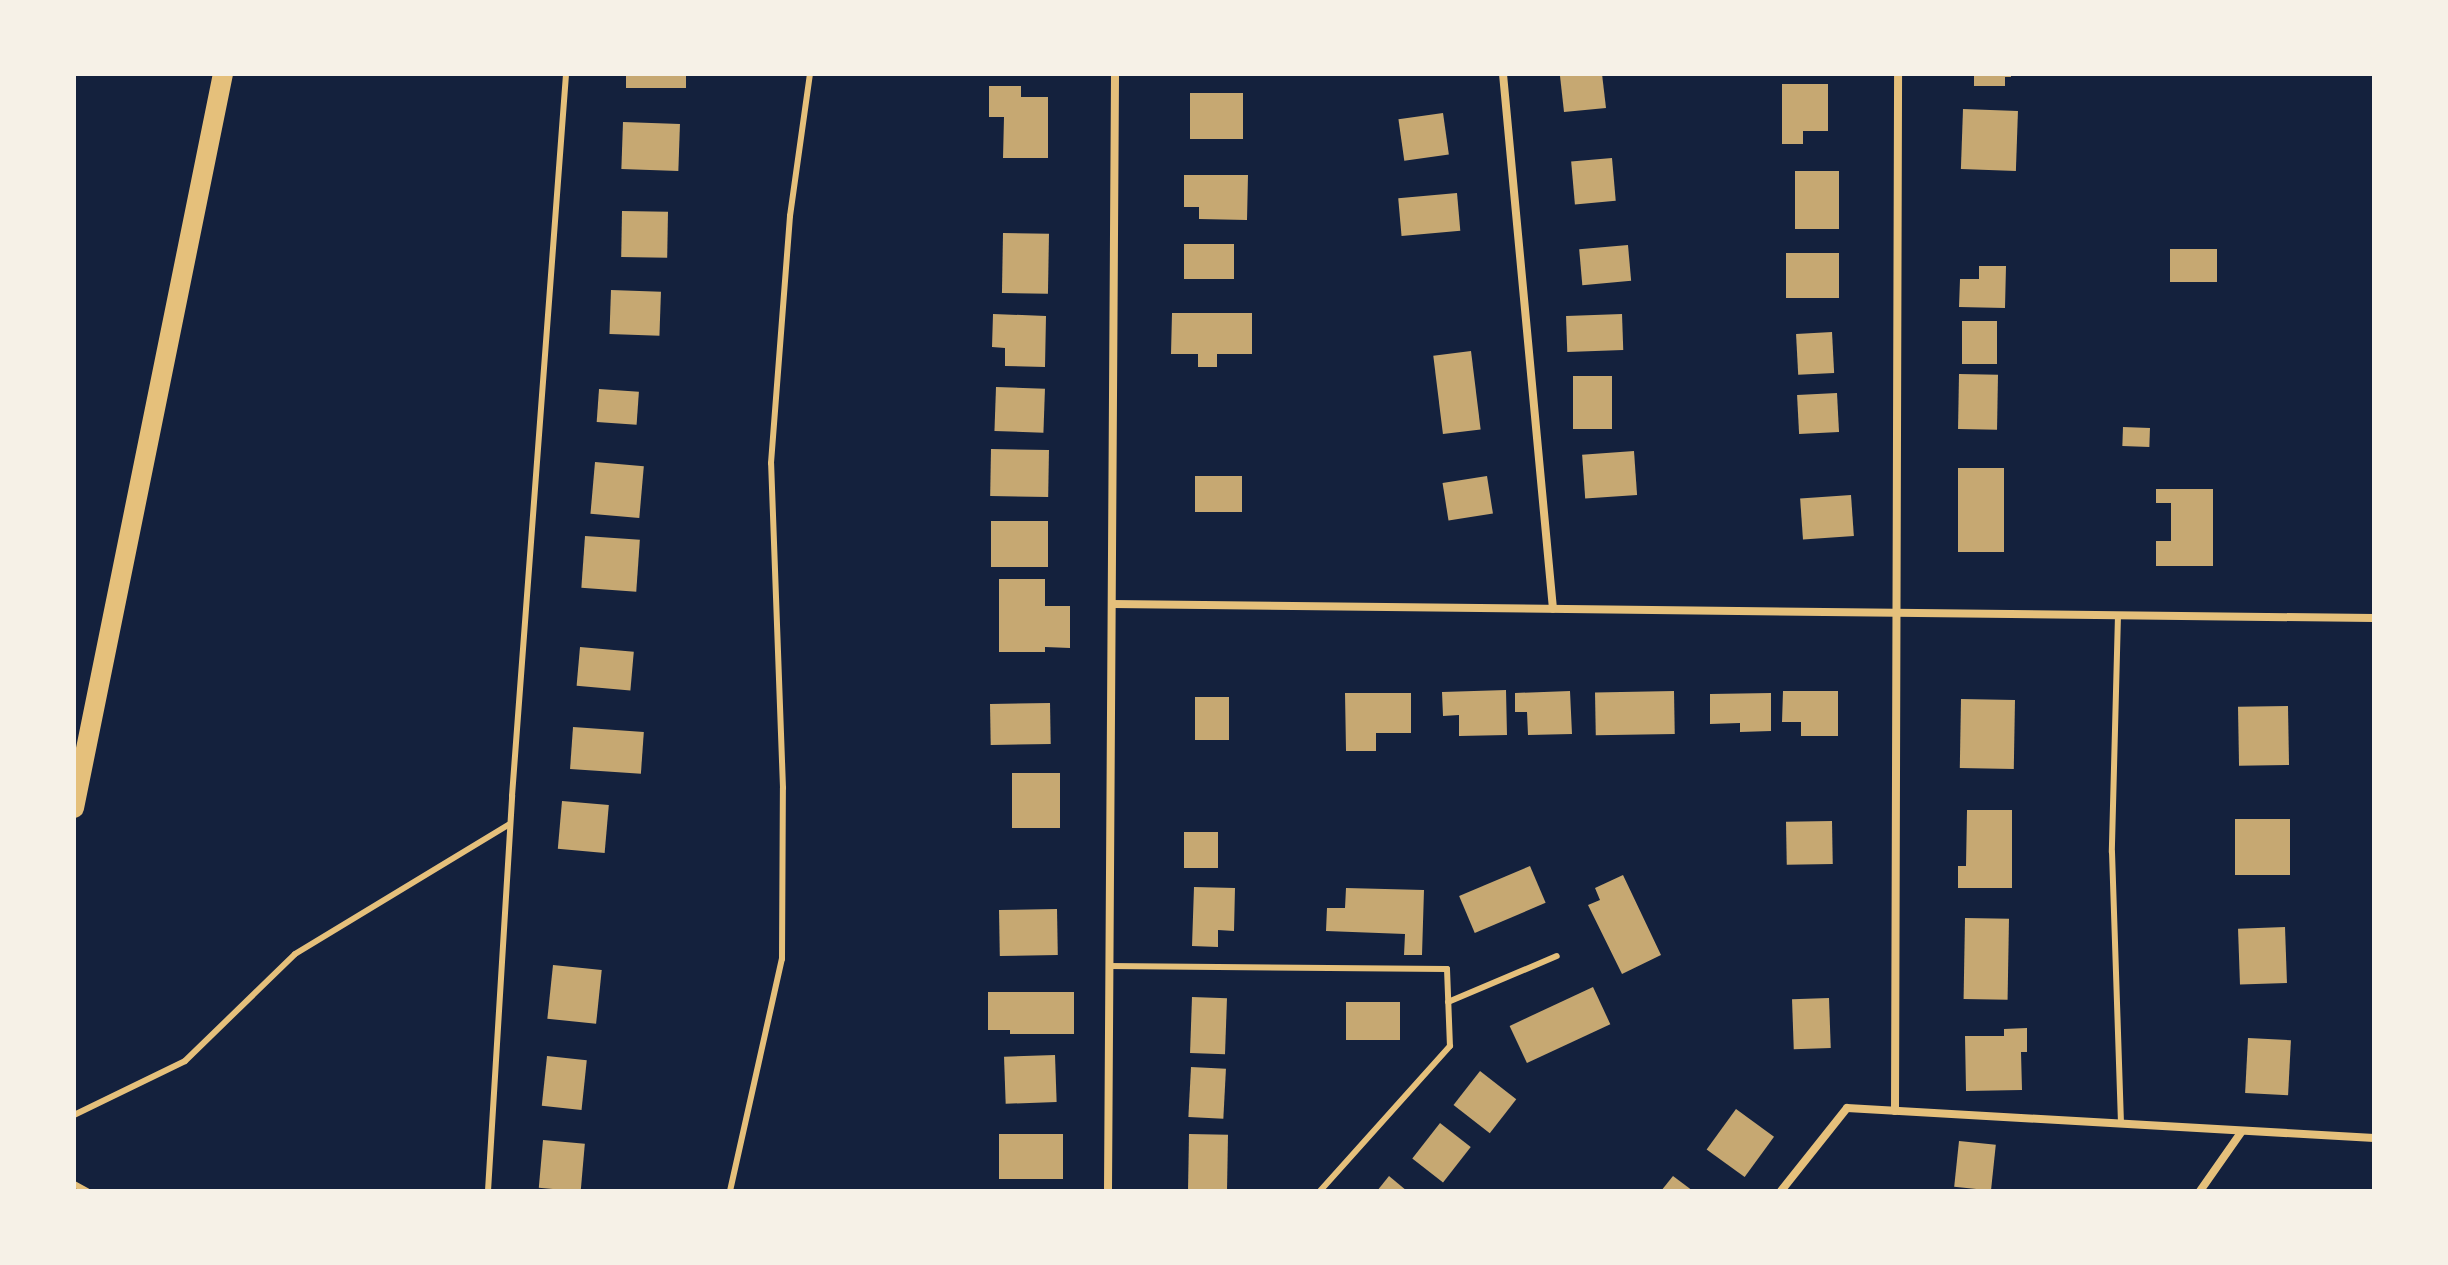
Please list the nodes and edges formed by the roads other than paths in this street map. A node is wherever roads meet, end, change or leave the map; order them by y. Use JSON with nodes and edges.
{"nodes":[{"id":1,"x":223,"y":74,"type":"edge"},
{"id":2,"x":566,"y":74,"type":"edge"},
{"id":3,"x":810,"y":74,"type":"edge"},
{"id":4,"x":1115,"y":74,"type":"edge"},
{"id":5,"x":1503,"y":74,"type":"edge"},
{"id":6,"x":1898,"y":74,"type":"edge"},
{"id":7,"x":1112,"y":604,"type":"junction"},
{"id":8,"x":1553,"y":609,"type":"junction"},
{"id":9,"x":1897,"y":612,"type":"junction"},
{"id":10,"x":2118,"y":615,"type":"junction"},
{"id":11,"x":2374,"y":618,"type":"edge"},
{"id":12,"x":74,"y":808,"type":"edge"},
{"id":13,"x":510,"y":824,"type":"junction"},
{"id":14,"x":1557,"y":956,"type":"dead end"},
{"id":15,"x":1109,"y":966,"type":"junction"},
{"id":16,"x":1448,"y":1002,"type":"junction"},
{"id":17,"x":1895,"y":1111,"type":"junction"},
{"id":18,"x":74,"y":1115,"type":"edge"},
{"id":19,"x":2121,"y":1124,"type":"junction"},
{"id":20,"x":2242,"y":1131,"type":"junction"},
{"id":21,"x":2374,"y":1138,"type":"edge"},
{"id":22,"x":74,"y":1184,"type":"edge"},
{"id":23,"x":87,"y":1191,"type":"edge"},
{"id":24,"x":488,"y":1191,"type":"edge"},
{"id":25,"x":730,"y":1191,"type":"edge"},
{"id":26,"x":1108,"y":1191,"type":"edge"},
{"id":27,"x":1320,"y":1191,"type":"edge"},
{"id":28,"x":1781,"y":1191,"type":"edge"},
{"id":29,"x":2200,"y":1191,"type":"edge"}],
"edges":[{"from":1,"to":12,"type":"main road"},
{"from":2,"to":13,"type":"lane"},
{"from":3,"to":25,"type":"lane"},
{"from":4,"to":7,"type":"street"},
{"from":5,"to":8,"type":"street"},
{"from":6,"to":9,"type":"street"},
{"from":7,"to":8,"type":"street"},
{"from":7,"to":15,"type":"street"},
{"from":8,"to":9,"type":"street"},
{"from":9,"to":10,"type":"street"},
{"from":9,"to":17,"type":"street"},
{"from":10,"to":11,"type":"street"},
{"from":10,"to":19,"type":"lane"},
{"from":13,"to":18,"type":"lane"},
{"from":13,"to":24,"type":"lane"},
{"from":14,"to":16,"type":"lane"},
{"from":15,"to":16,"type":"lane"},
{"from":15,"to":26,"type":"street"},
{"from":16,"to":27,"type":"lane"},
{"from":17,"to":19,"type":"street"},
{"from":17,"to":28,"type":"street"},
{"from":19,"to":20,"type":"street"},
{"from":20,"to":21,"type":"street"},
{"from":20,"to":29,"type":"street"},
{"from":22,"to":23,"type":"lane"}]}
